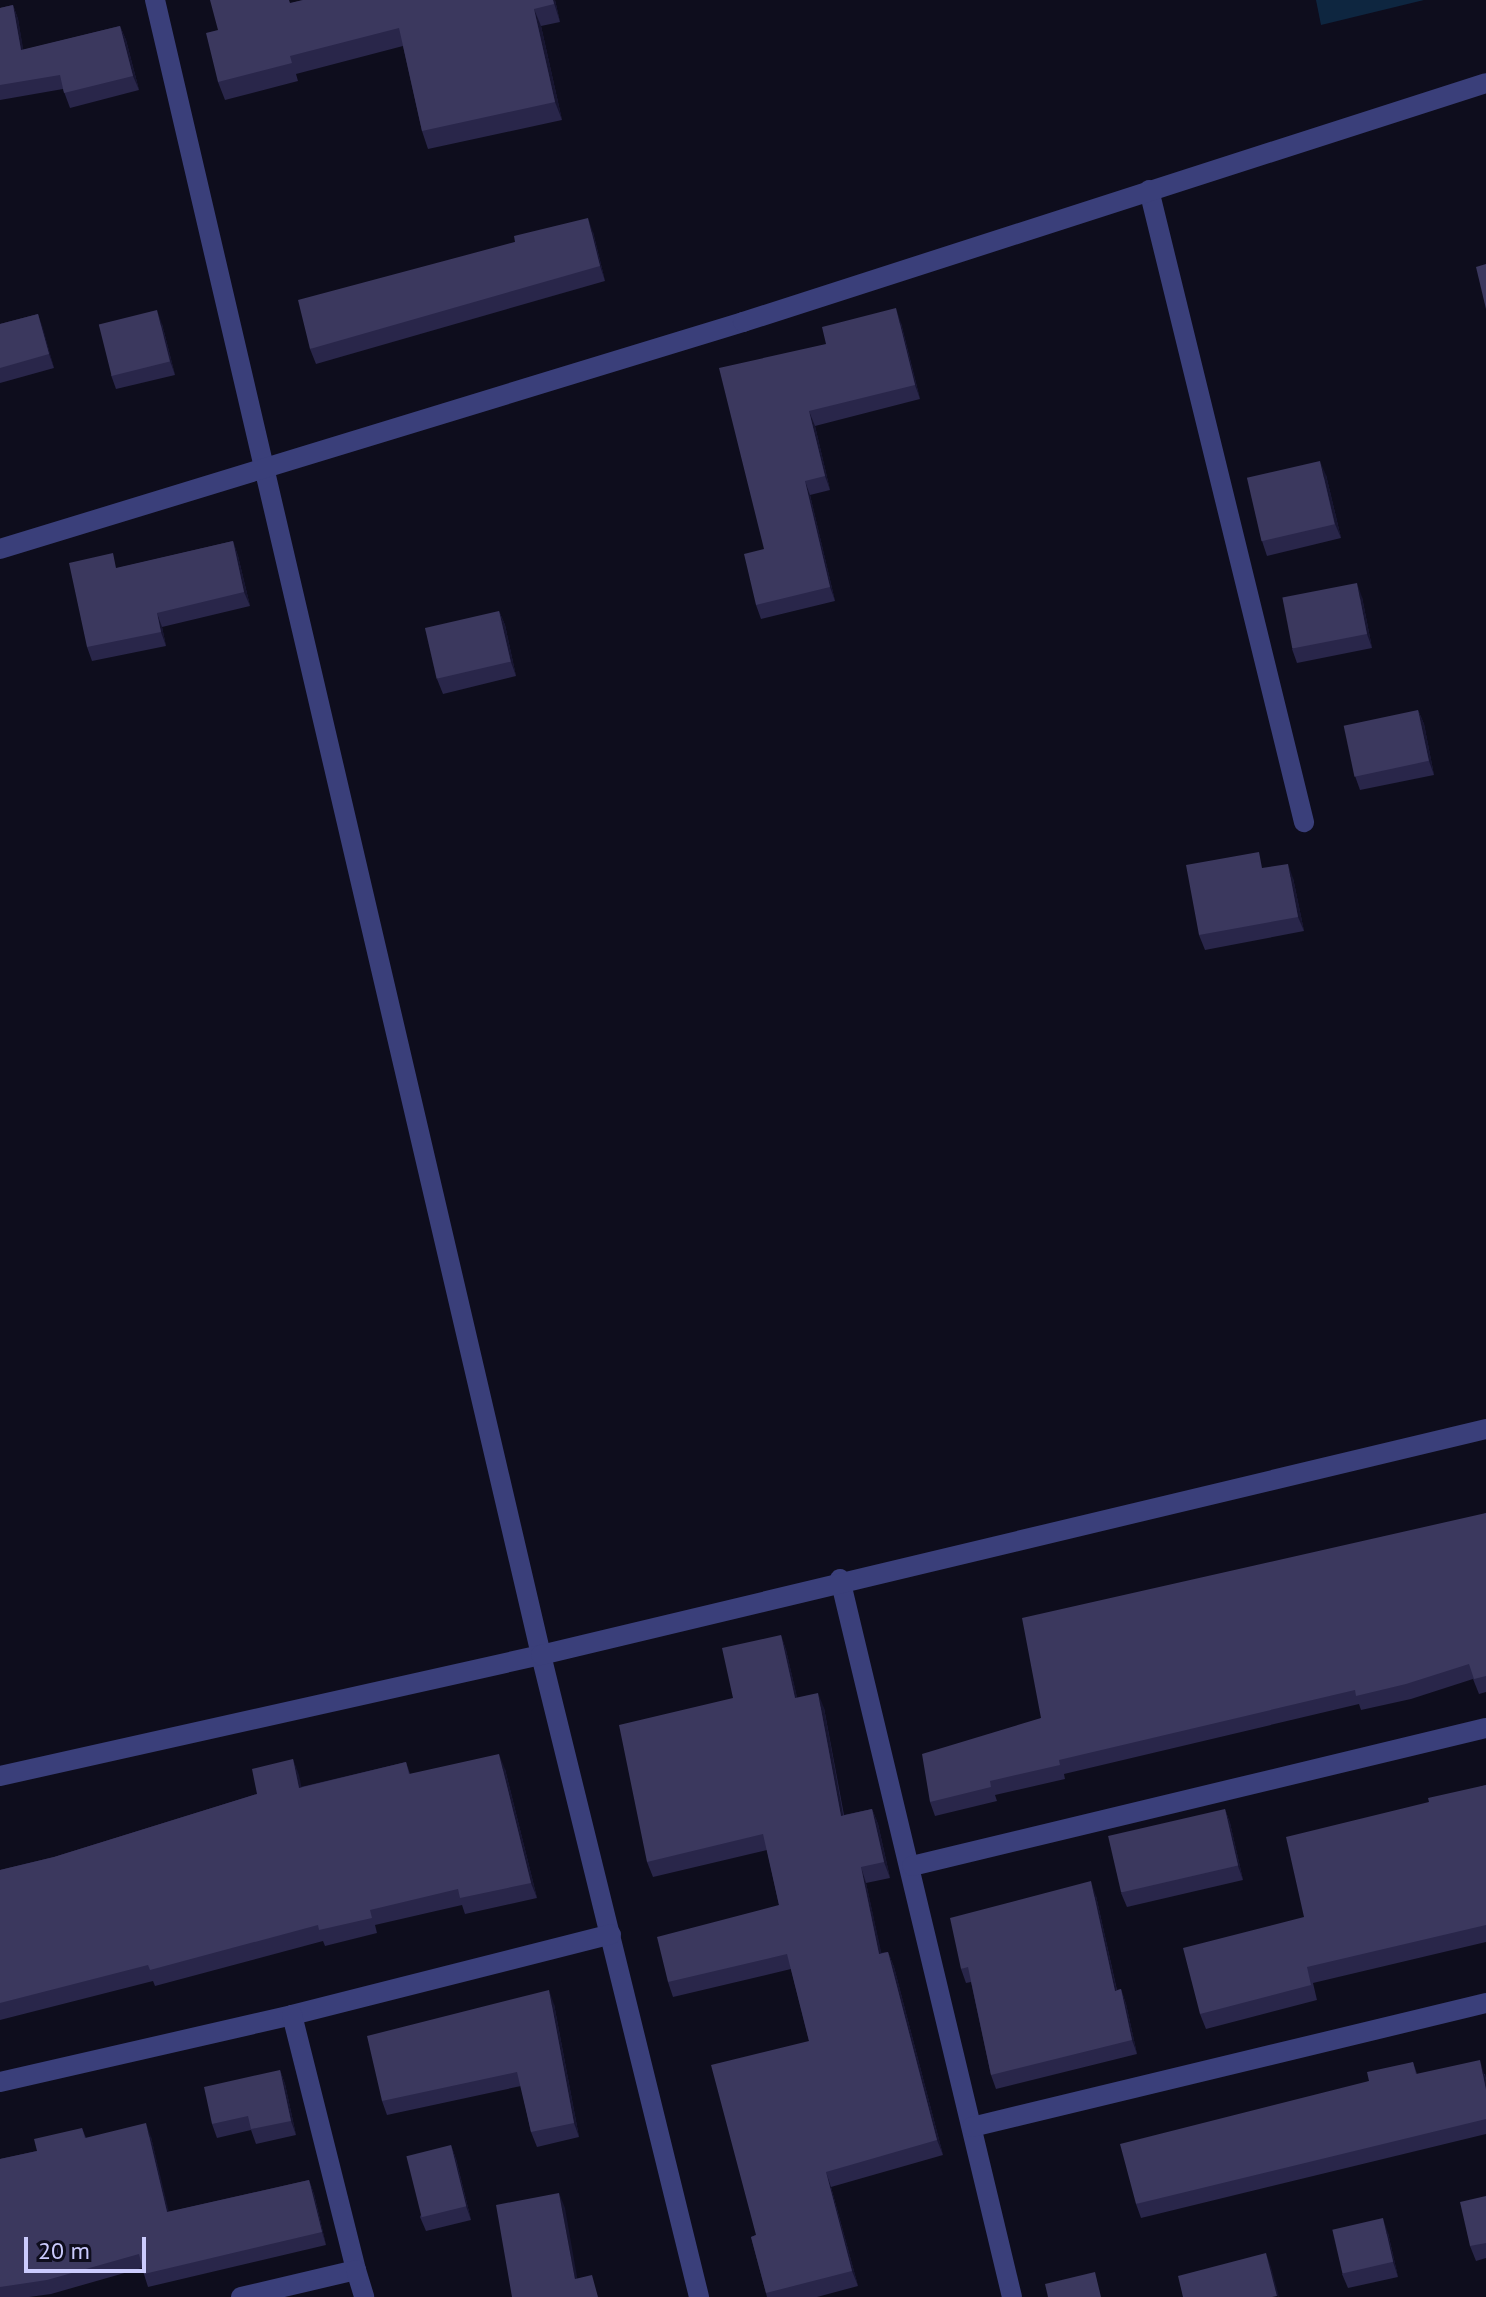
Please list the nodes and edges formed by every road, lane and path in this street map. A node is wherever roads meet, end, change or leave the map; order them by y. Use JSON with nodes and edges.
{"nodes":[{"id":1,"x":155,"y":0,"type":"edge"},
{"id":2,"x":1486,"y":83,"type":"edge"},
{"id":3,"x":1149,"y":190,"type":"junction"},
{"id":4,"x":266,"y":467,"type":"junction"},
{"id":5,"x":0,"y":549,"type":"edge"},
{"id":6,"x":1304,"y":822,"type":"dead end"},
{"id":7,"x":1486,"y":1429,"type":"edge"},
{"id":8,"x":840,"y":1579,"type":"junction"},
{"id":9,"x":541,"y":1655,"type":"junction"},
{"id":10,"x":1486,"y":1728,"type":"edge"},
{"id":11,"x":0,"y":1776,"type":"edge"},
{"id":12,"x":912,"y":1866,"type":"junction"},
{"id":13,"x":611,"y":1934,"type":"junction"},
{"id":14,"x":1486,"y":2003,"type":"edge"},
{"id":15,"x":292,"y":2015,"type":"junction"},
{"id":16,"x":0,"y":2082,"type":"edge"},
{"id":17,"x":972,"y":2127,"type":"junction"},
{"id":18,"x":356,"y":2270,"type":"junction"},
{"id":19,"x":241,"y":2297,"type":"edge"},
{"id":20,"x":364,"y":2297,"type":"edge"},
{"id":21,"x":699,"y":2297,"type":"edge"},
{"id":22,"x":1012,"y":2297,"type":"edge"}],
"edges":[{"from":1,"to":4,"type":"street"},
{"from":2,"to":3,"type":"street"},
{"from":3,"to":4,"type":"street"},
{"from":3,"to":6,"type":"street"},
{"from":4,"to":5,"type":"street"},
{"from":4,"to":9,"type":"street"},
{"from":7,"to":8,"type":"street"},
{"from":8,"to":9,"type":"street"},
{"from":8,"to":12,"type":"street"},
{"from":9,"to":11,"type":"street"},
{"from":9,"to":13,"type":"street"},
{"from":10,"to":12,"type":"street"},
{"from":12,"to":17,"type":"street"},
{"from":13,"to":15,"type":"street"},
{"from":13,"to":21,"type":"street"},
{"from":14,"to":17,"type":"street"},
{"from":15,"to":16,"type":"street"},
{"from":15,"to":18,"type":"street"},
{"from":17,"to":22,"type":"street"},
{"from":18,"to":19,"type":"street"},
{"from":18,"to":20,"type":"street"}]}
